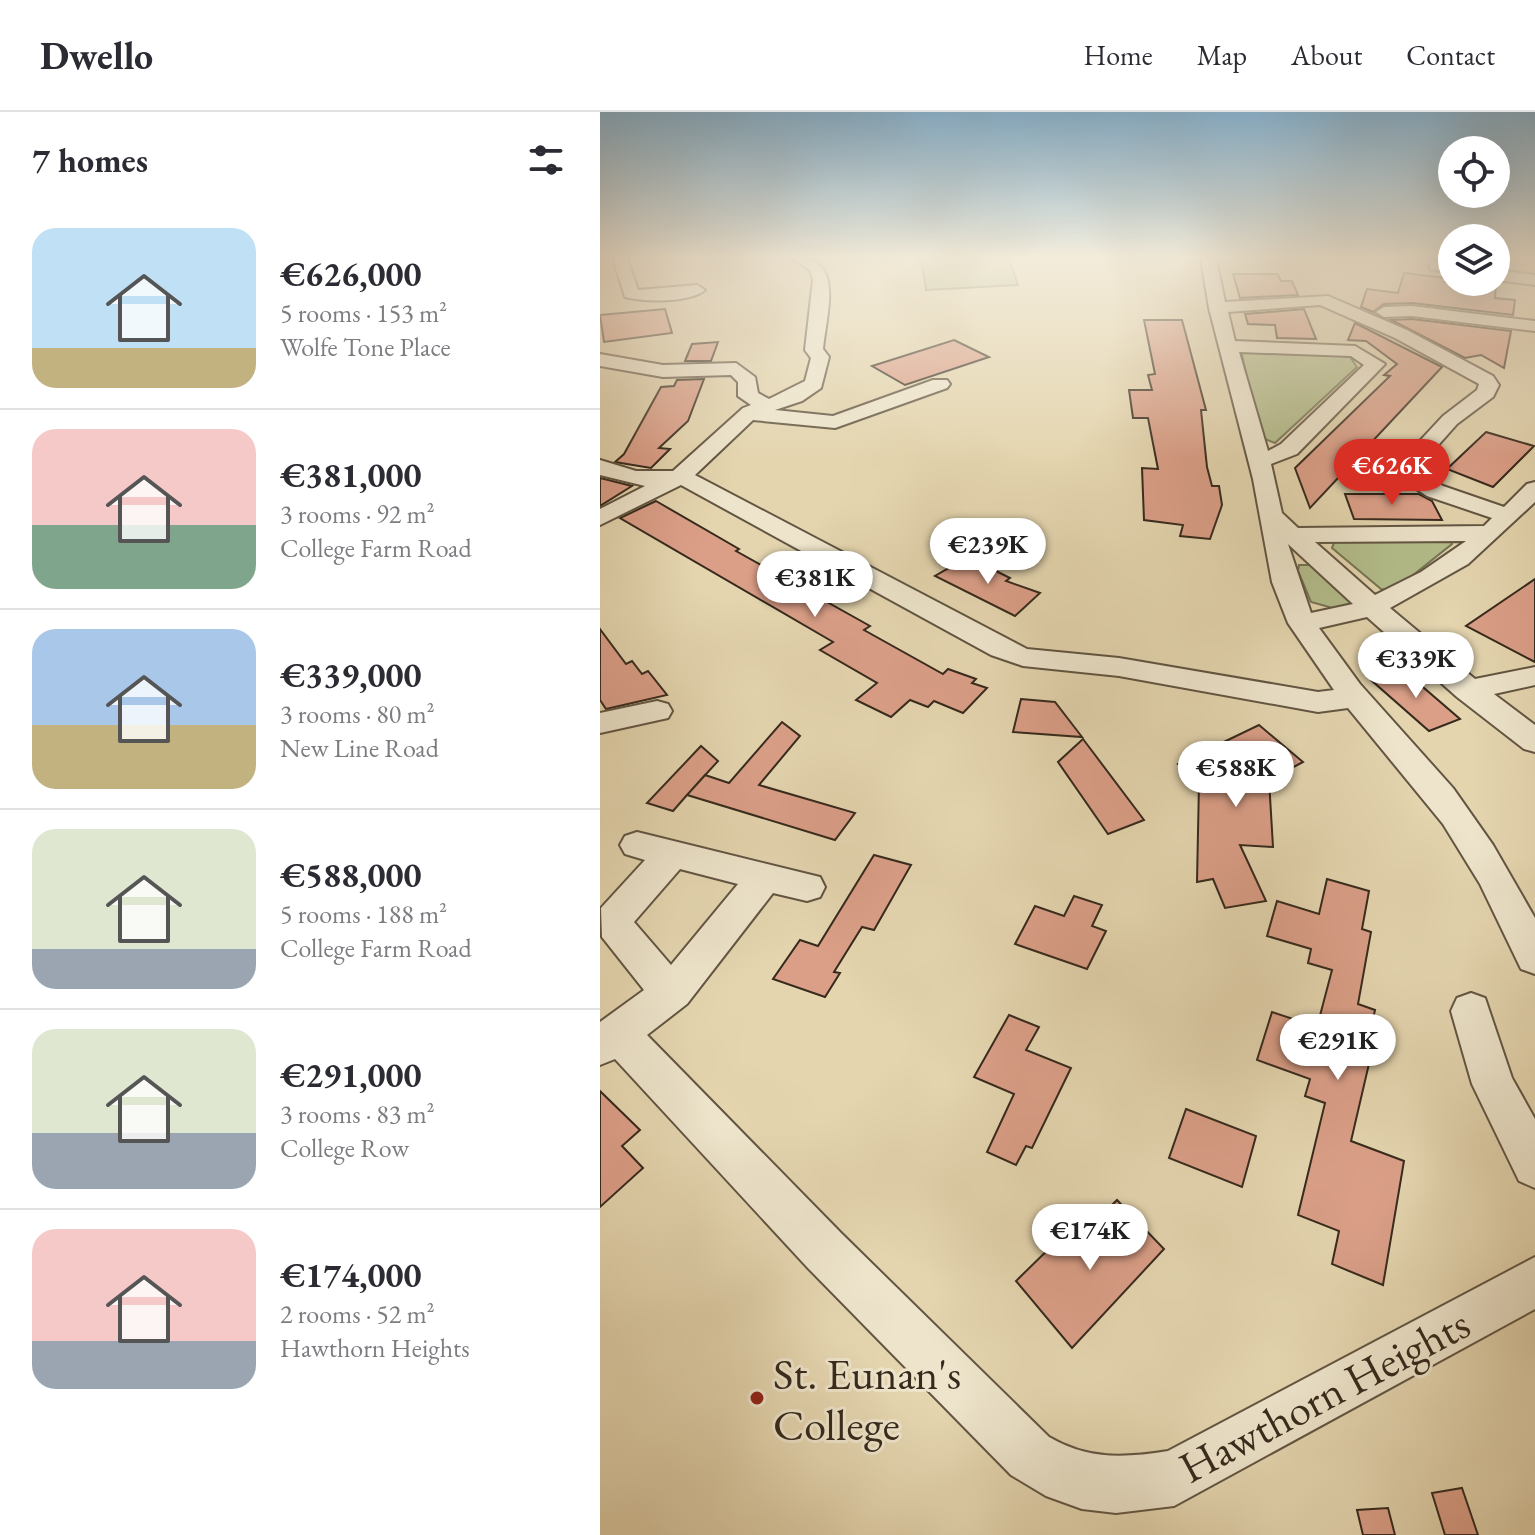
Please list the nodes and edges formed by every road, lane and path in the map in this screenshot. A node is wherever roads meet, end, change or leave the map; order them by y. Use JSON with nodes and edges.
{"nodes":[{"id":1,"x":816,"y":325,"type":"edge"},
{"id":2,"x":1222,"y":325,"type":"edge"},
{"id":3,"x":1381,"y":325,"type":"edge"},
{"id":4,"x":1229,"y":346,"type":"junction"},
{"id":5,"x":600,"y":360,"type":"edge"},
{"id":6,"x":940,"y":384,"type":"dead end"},
{"id":7,"x":756,"y":409,"type":"junction"},
{"id":8,"x":1259,"y":458,"type":"junction"},
{"id":9,"x":600,"y":467,"type":"edge"},
{"id":10,"x":681,"y":476,"type":"junction"},
{"id":11,"x":1535,"y":489,"type":"edge"},
{"id":12,"x":1270,"y":515,"type":"junction"},
{"id":13,"x":1508,"y":516,"type":"junction"},
{"id":14,"x":600,"y":518,"type":"edge"},
{"id":15,"x":1487,"y":533,"type":"junction"},
{"id":16,"x":1311,"y":541,"type":"junction"},
{"id":17,"x":1277,"y":558,"type":"junction"},
{"id":18,"x":1374,"y":608,"type":"junction"},
{"id":19,"x":1302,"y":623,"type":"junction"},
{"id":20,"x":1535,"y":676,"type":"edge"},
{"id":21,"x":1467,"y":690,"type":"junction"},
{"id":22,"x":1353,"y":698,"type":"junction"},
{"id":23,"x":657,"y":711,"type":"dead end"},
{"id":24,"x":600,"y":723,"type":"edge"},
{"id":25,"x":1535,"y":741,"type":"edge"},
{"id":26,"x":765,"y":877,"type":"junction"},
{"id":27,"x":807,"y":887,"type":"dead end"},
{"id":28,"x":1535,"y":958,"type":"edge"},
{"id":29,"x":673,"y":992,"type":"junction"},
{"id":30,"x":1471,"y":1011,"type":"dead end"},
{"id":31,"x":610,"y":1040,"type":"edge"},
{"id":32,"x":1535,"y":1165,"type":"edge"},
{"id":33,"x":1535,"y":1282,"type":"edge"}],
"edges":[{"from":1,"to":7,"type":"street"},
{"from":2,"to":4,"type":"street"},
{"from":3,"to":13,"type":"street"},
{"from":4,"to":8,"type":"street"},
{"from":4,"to":8,"type":"street"},
{"from":5,"to":7,"type":"street"},
{"from":6,"to":7,"type":"street"},
{"from":7,"to":10,"type":"street"},
{"from":8,"to":12,"type":"street"},
{"from":9,"to":10,"type":"street"},
{"from":10,"to":14,"type":"street"},
{"from":10,"to":22,"type":"street"},
{"from":11,"to":13,"type":"street"},
{"from":12,"to":16,"type":"street"},
{"from":12,"to":17,"type":"street"},
{"from":13,"to":15,"type":"street"},
{"from":15,"to":16,"type":"street"},
{"from":15,"to":18,"type":"street"},
{"from":16,"to":17,"type":"street"},
{"from":16,"to":18,"type":"street"},
{"from":17,"to":19,"type":"street"},
{"from":18,"to":19,"type":"street"},
{"from":18,"to":21,"type":"street"},
{"from":19,"to":22,"type":"street"},
{"from":20,"to":21,"type":"street"},
{"from":21,"to":25,"type":"street"},
{"from":22,"to":28,"type":"street"},
{"from":23,"to":24,"type":"street"},
{"from":26,"to":27,"type":"street"},
{"from":26,"to":29,"type":"street","name":"Hawthorn Heights"},
{"from":26,"to":29,"type":"street"},
{"from":29,"to":31,"type":"street","name":"Hawthorn Heights"},
{"from":30,"to":32,"type":"street"},
{"from":31,"to":33,"type":"street","name":"Hawthorn Heights"}]}
